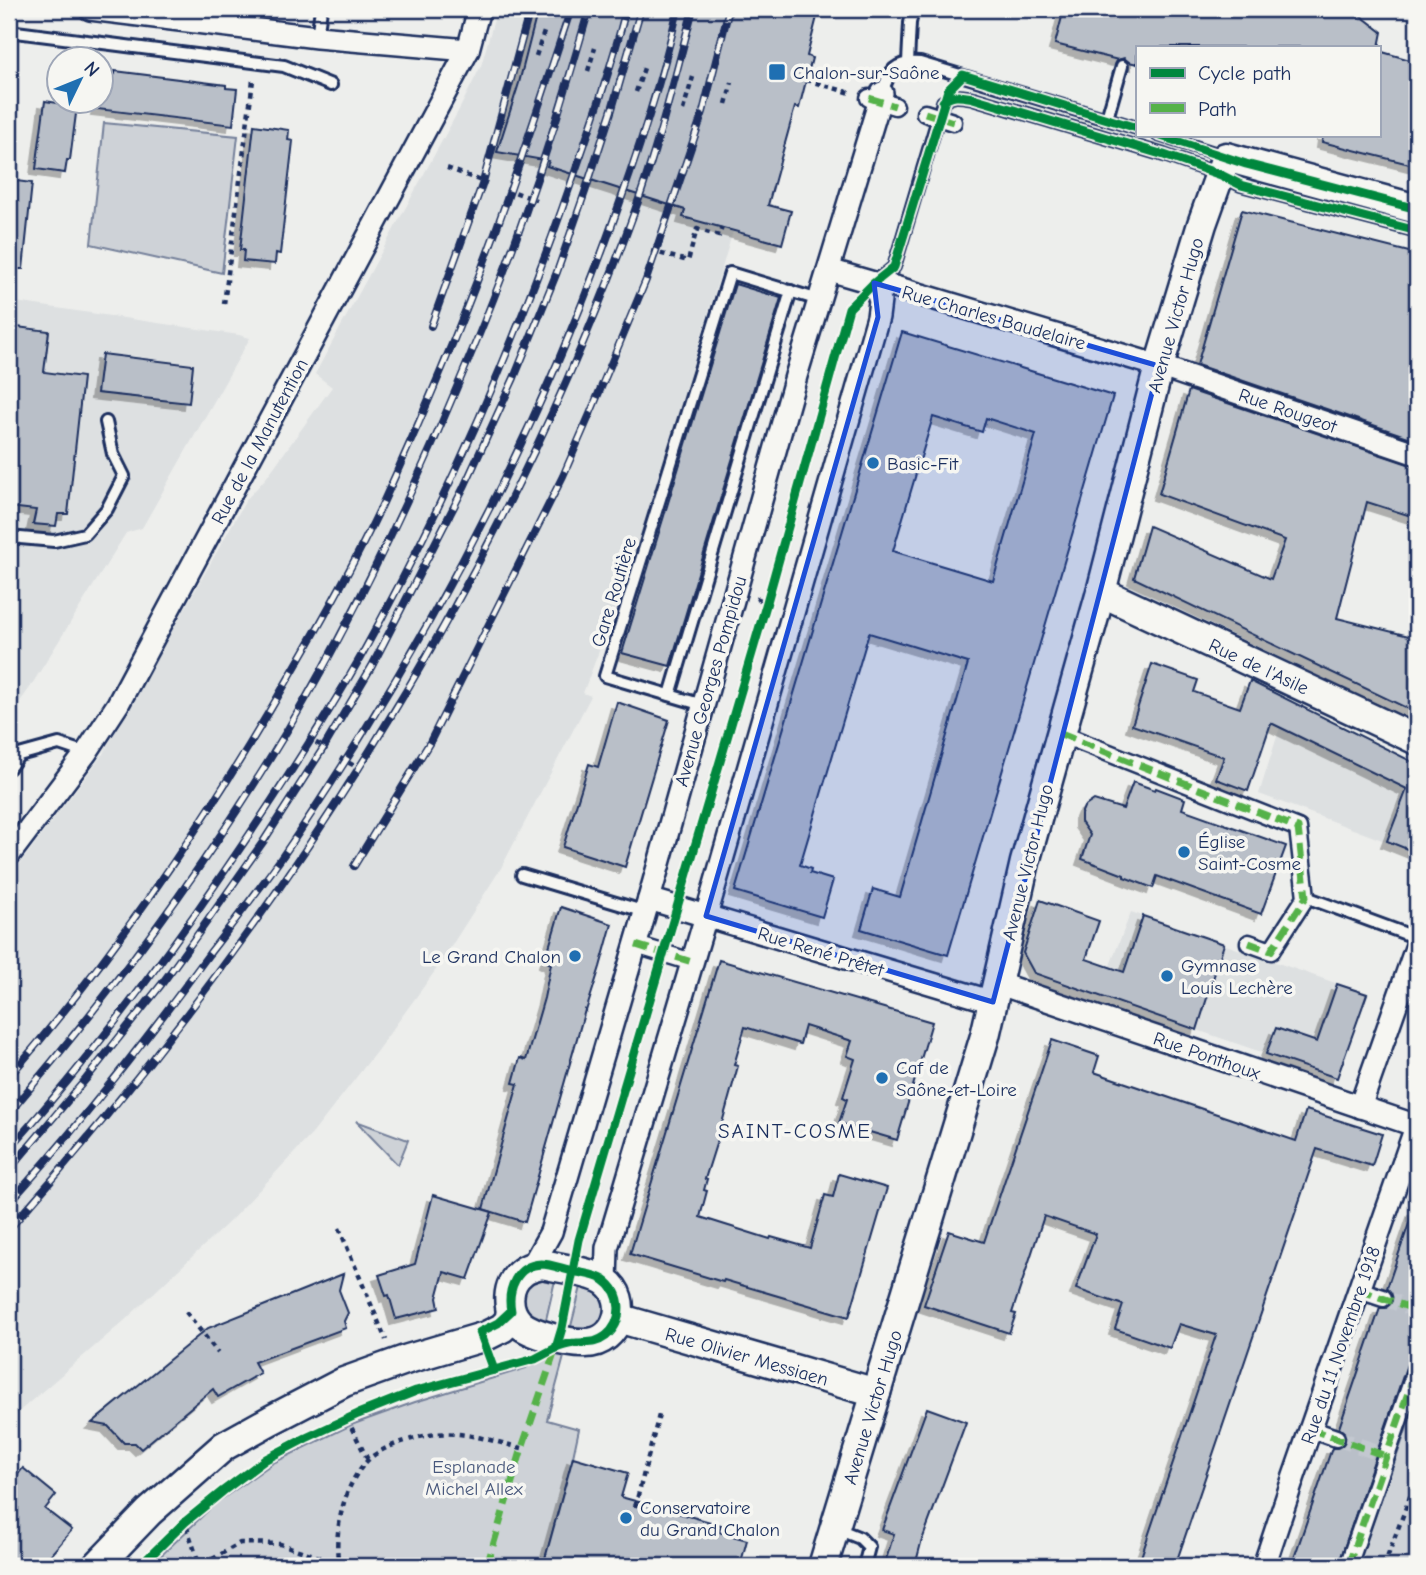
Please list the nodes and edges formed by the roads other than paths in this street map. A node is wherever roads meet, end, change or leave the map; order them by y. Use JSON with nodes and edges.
{"nodes":[{"id":1,"x":90,"y":9,"type":"edge"},
{"id":2,"x":321,"y":9,"type":"edge"},
{"id":3,"x":479,"y":9,"type":"edge"},
{"id":4,"x":913,"y":9,"type":"edge"},
{"id":5,"x":16,"y":32,"type":"dead end"},
{"id":6,"x":317,"y":37,"type":"junction"},
{"id":7,"x":468,"y":50,"type":"junction"},
{"id":8,"x":908,"y":62,"type":"junction"},
{"id":9,"x":1122,"y":66,"type":"dead end"},
{"id":10,"x":331,"y":85,"type":"dead end"},
{"id":11,"x":881,"y":99,"type":"joint"},
{"id":12,"x":1107,"y":118,"type":"junction"},
{"id":13,"x":1136,"y":128,"type":"edge"},
{"id":14,"x":1160,"y":136,"type":"edge"},
{"id":15,"x":1224,"y":166,"type":"junction"},
{"id":16,"x":1417,"y":209,"type":"edge"},
{"id":17,"x":1417,"y":231,"type":"edge"},
{"id":18,"x":829,"y":270,"type":"junction"},
{"id":19,"x":874,"y":283,"type":"junction"},
{"id":20,"x":791,"y":291,"type":"junction"},
{"id":21,"x":819,"y":300,"type":"junction"},
{"id":22,"x":1159,"y":366,"type":"junction"},
{"id":23,"x":106,"y":422,"type":"dead end"},
{"id":24,"x":1417,"y":453,"type":"edge"},
{"id":25,"x":9,"y":537,"type":"edge"},
{"id":26,"x":1101,"y":592,"type":"junction"},
{"id":27,"x":670,"y":695,"type":"junction"},
{"id":28,"x":704,"y":705,"type":"junction"},
{"id":29,"x":1061,"y":734,"type":"junction"},
{"id":30,"x":1417,"y":740,"type":"edge"},
{"id":31,"x":86,"y":753,"type":"junction"},
{"id":32,"x":9,"y":768,"type":"edge"},
{"id":33,"x":9,"y":855,"type":"edge"},
{"id":34,"x":522,"y":875,"type":"dead end"},
{"id":35,"x":1306,"y":897,"type":"junction"},
{"id":36,"x":647,"y":906,"type":"junction"},
{"id":37,"x":706,"y":916,"type":"junction"},
{"id":38,"x":1417,"y":939,"type":"edge"},
{"id":39,"x":1249,"y":943,"type":"dead end"},
{"id":40,"x":636,"y":945,"type":"junction"},
{"id":41,"x":1417,"y":945,"type":"edge"},
{"id":42,"x":692,"y":962,"type":"junction"},
{"id":43,"x":995,"y":993,"type":"junction"},
{"id":44,"x":1360,"y":1107,"type":"junction"},
{"id":45,"x":1417,"y":1125,"type":"edge"},
{"id":46,"x":1413,"y":1150,"type":"edge"},
{"id":47,"x":533,"y":1266,"type":"junction"},
{"id":48,"x":606,"y":1282,"type":"junction"},
{"id":49,"x":1359,"y":1290,"type":"junction"},
{"id":50,"x":1383,"y":1298,"type":"tunnel mouth"},
{"id":51,"x":511,"y":1311,"type":"junction"},
{"id":52,"x":618,"y":1318,"type":"junction"},
{"id":53,"x":1417,"y":1367,"type":"edge"},
{"id":54,"x":876,"y":1393,"type":"junction"},
{"id":55,"x":1310,"y":1429,"type":"junction"},
{"id":56,"x":1335,"y":1438,"type":"tunnel mouth"},
{"id":57,"x":835,"y":1528,"type":"junction"},
{"id":58,"x":97,"y":1566,"type":"edge"},
{"id":59,"x":823,"y":1566,"type":"edge"},
{"id":60,"x":864,"y":1566,"type":"edge"},
{"id":61,"x":1264,"y":1566,"type":"edge"},
{"id":62,"x":1348,"y":1566,"type":"edge"}],
"edges":[{"from":1,"to":6,"type":"street"},
{"from":2,"to":6,"type":"lane"},
{"from":3,"to":7,"type":"street","name":"Rue de la Manutention"},
{"from":4,"to":8,"type":"lane"},
{"from":5,"to":10,"type":"lane"},
{"from":6,"to":7,"type":"street"},
{"from":7,"to":31,"type":"street","name":"Rue de la Manutention"},
{"from":8,"to":11,"type":"lane"},
{"from":8,"to":12,"type":"lane"},
{"from":9,"to":12,"type":"lane"},
{"from":11,"to":18,"type":"street","name":"Avenue Georges Pompidou"},
{"from":12,"to":13,"type":"lane"},
{"from":14,"to":15,"type":"lane"},
{"from":15,"to":16,"type":"street"},
{"from":15,"to":17,"type":"lane"},
{"from":15,"to":19,"type":"lane"},
{"from":15,"to":22,"type":"street","name":"Avenue Victor Hugo"},
{"from":18,"to":19,"type":"street","name":"Rue Charles Baudelaire"},
{"from":18,"to":21,"type":"street","name":"Avenue Georges Pompidou"},
{"from":19,"to":22,"type":"street","name":"Rue Charles Baudelaire"},
{"from":19,"to":37,"type":"street"},
{"from":20,"to":21,"type":"lane","name":"Gare Routière"},
{"from":20,"to":27,"type":"lane"},
{"from":20,"to":27,"type":"lane","name":"Gare Routière"},
{"from":21,"to":28,"type":"street","name":"Avenue Georges Pompidou"},
{"from":22,"to":24,"type":"street","name":"Rue Rougeot"},
{"from":22,"to":26,"type":"street","name":"Avenue Victor Hugo"},
{"from":23,"to":25,"type":"lane"},
{"from":26,"to":29,"type":"street","name":"Avenue Victor Hugo"},
{"from":26,"to":30,"type":"street","name":"Rue de l'Asile"},
{"from":27,"to":28,"type":"lane"},
{"from":28,"to":36,"type":"street","name":"Avenue Georges Pompidou"},
{"from":29,"to":35,"type":"street"},
{"from":29,"to":43,"type":"street","name":"Avenue Victor Hugo"},
{"from":31,"to":32,"type":"lane"},
{"from":31,"to":33,"type":"street","name":"Rue de la Manutention"},
{"from":34,"to":36,"type":"lane"},
{"from":35,"to":38,"type":"lane"},
{"from":35,"to":39,"type":"street"},
{"from":36,"to":37,"type":"street","name":"Rue René Prêtet"},
{"from":36,"to":40,"type":"street","name":"Avenue Georges Pompidou"},
{"from":37,"to":42,"type":"street"},
{"from":37,"to":43,"type":"street","name":"Rue René Prêtet"},
{"from":40,"to":42,"type":"street"},
{"from":40,"to":47,"type":"street","name":"Avenue Georges Pompidou"},
{"from":41,"to":44,"type":"street"},
{"from":42,"to":48,"type":"street"},
{"from":43,"to":44,"type":"street","name":"Rue Ponthoux"},
{"from":43,"to":54,"type":"street","name":"Avenue Victor Hugo"},
{"from":44,"to":45,"type":"street","name":"Rue Ponthoux"},
{"from":45,"to":46,"type":"street","name":"Rue du 11 Novembre 1918"},
{"from":46,"to":49,"type":"street","name":"Rue du 11 Novembre 1918"},
{"from":47,"to":48,"type":"street"},
{"from":47,"to":51,"type":"street"},
{"from":48,"to":52,"type":"street"},
{"from":49,"to":50,"type":"street"},
{"from":49,"to":55,"type":"street","name":"Rue du 11 Novembre 1918"},
{"from":51,"to":52,"type":"street"},
{"from":51,"to":58,"type":"street"},
{"from":52,"to":54,"type":"street","name":"Rue Olivier Messiaen"},
{"from":53,"to":62,"type":"street"},
{"from":54,"to":57,"type":"street","name":"Avenue Victor Hugo"},
{"from":55,"to":56,"type":"street"},
{"from":55,"to":61,"type":"street","name":"Rue du 11 Novembre 1918"},
{"from":57,"to":59,"type":"street","name":"Avenue Victor Hugo"},
{"from":57,"to":60,"type":"lane"}]}
